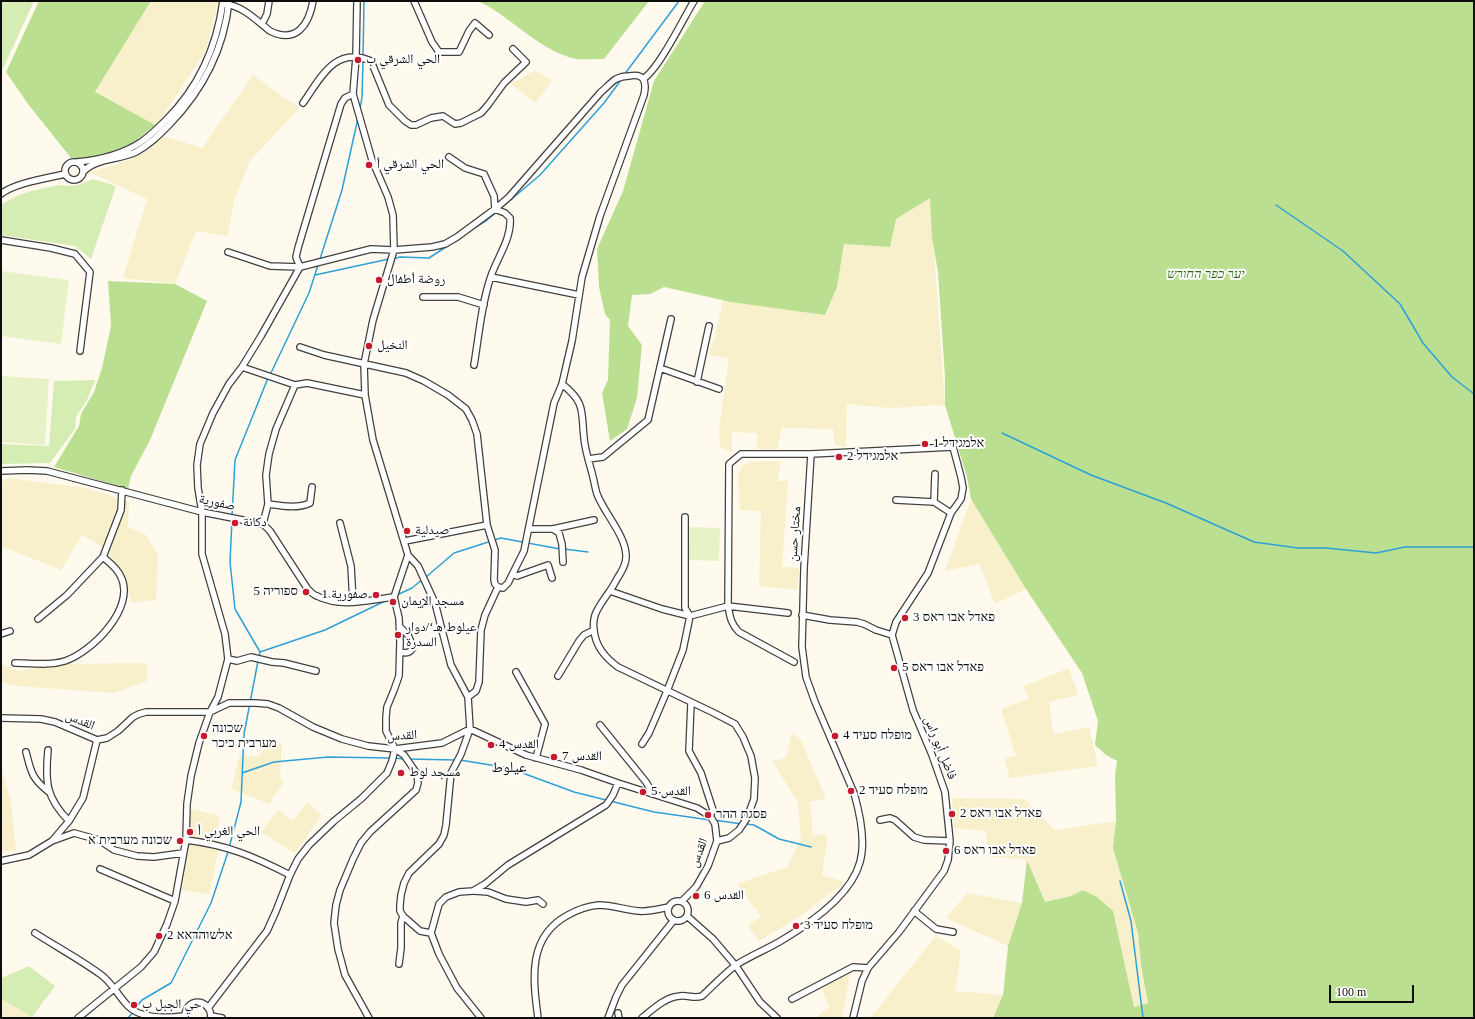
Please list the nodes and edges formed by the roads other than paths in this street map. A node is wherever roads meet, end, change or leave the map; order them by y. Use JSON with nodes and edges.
{"nodes":[{"id":1,"x":269,"y":1,"type":"edge"},
{"id":2,"x":313,"y":1,"type":"edge"},
{"id":3,"x":357,"y":1,"type":"edge"},
{"id":4,"x":414,"y":1,"type":"edge"},
{"id":5,"x":694,"y":1,"type":"edge"},
{"id":6,"x":226,"y":3,"type":"edge"},
{"id":7,"x":262,"y":24,"type":"junction"},
{"id":8,"x":489,"y":35,"type":"dead end"},
{"id":9,"x":513,"y":49,"type":"dead end"},
{"id":10,"x":356,"y":57,"type":"junction"},
{"id":11,"x":643,"y":79,"type":"junction"},
{"id":12,"x":353,"y":94,"type":"junction"},
{"id":13,"x":303,"y":103,"type":"dead end"},
{"id":14,"x":449,"y":157,"type":"dead end"},
{"id":15,"x":77,"y":162,"type":"junction"},
{"id":16,"x":83,"y":172,"type":"junction"},
{"id":17,"x":65,"y":174,"type":"junction"},
{"id":18,"x":1,"y":194,"type":"edge"},
{"id":19,"x":495,"y":210,"type":"junction"},
{"id":20,"x":1,"y":240,"type":"edge"},
{"id":21,"x":394,"y":250,"type":"junction"},
{"id":22,"x":228,"y":252,"type":"dead end"},
{"id":23,"x":300,"y":267,"type":"junction"},
{"id":24,"x":491,"y":277,"type":"junction"},
{"id":25,"x":579,"y":295,"type":"junction"},
{"id":26,"x":423,"y":297,"type":"dead end"},
{"id":27,"x":484,"y":305,"type":"junction"},
{"id":28,"x":671,"y":320,"type":"dead end"},
{"id":29,"x":709,"y":326,"type":"dead end"},
{"id":30,"x":300,"y":347,"type":"dead end"},
{"id":31,"x":80,"y":351,"type":"dead end"},
{"id":32,"x":364,"y":364,"type":"junction"},
{"id":33,"x":474,"y":365,"type":"dead end"},
{"id":34,"x":242,"y":367,"type":"junction"},
{"id":35,"x":660,"y":368,"type":"junction"},
{"id":36,"x":698,"y":382,"type":"junction"},
{"id":37,"x":562,"y":384,"type":"junction"},
{"id":38,"x":295,"y":385,"type":"junction"},
{"id":39,"x":719,"y":390,"type":"dead end"},
{"id":40,"x":365,"y":395,"type":"junction"},
{"id":41,"x":811,"y":454,"type":"junction"},
{"id":42,"x":588,"y":458,"type":"junction"},
{"id":43,"x":1,"y":471,"type":"edge"},
{"id":44,"x":935,"y":474,"type":"dead end"},
{"id":45,"x":312,"y":487,"type":"dead end"},
{"id":46,"x":122,"y":490,"type":"junction"},
{"id":47,"x":896,"y":500,"type":"dead end"},
{"id":48,"x":934,"y":502,"type":"junction"},
{"id":49,"x":268,"y":504,"type":"junction"},
{"id":50,"x":202,"y":512,"type":"junction"},
{"id":51,"x":951,"y":513,"type":"junction"},
{"id":52,"x":685,"y":516,"type":"dead end"},
{"id":53,"x":594,"y":520,"type":"dead end"},
{"id":54,"x":340,"y":523,"type":"dead end"},
{"id":55,"x":263,"y":524,"type":"junction"},
{"id":56,"x":487,"y":525,"type":"junction"},
{"id":57,"x":529,"y":529,"type":"junction"},
{"id":58,"x":553,"y":529,"type":"junction"},
{"id":59,"x":405,"y":541,"type":"junction"},
{"id":60,"x":408,"y":555,"type":"junction"},
{"id":61,"x":102,"y":557,"type":"junction"},
{"id":62,"x":563,"y":562,"type":"dead end"},
{"id":63,"x":513,"y":574,"type":"junction"},
{"id":64,"x":552,"y":578,"type":"dead end"},
{"id":65,"x":498,"y":587,"type":"junction"},
{"id":66,"x":610,"y":591,"type":"junction"},
{"id":67,"x":394,"y":596,"type":"junction"},
{"id":68,"x":353,"y":602,"type":"junction"},
{"id":69,"x":728,"y":606,"type":"junction"},
{"id":70,"x":788,"y":613,"type":"dead end"},
{"id":71,"x":802,"y":615,"type":"junction"},
{"id":72,"x":690,"y":616,"type":"junction"},
{"id":73,"x":38,"y":619,"type":"dead end"},
{"id":74,"x":400,"y":627,"type":"junction"},
{"id":75,"x":594,"y":630,"type":"junction"},
{"id":76,"x":10,"y":631,"type":"dead end"},
{"id":77,"x":1,"y":634,"type":"edge"},
{"id":78,"x":892,"y":635,"type":"junction"},
{"id":79,"x":400,"y":652,"type":"junction"},
{"id":80,"x":228,"y":660,"type":"junction"},
{"id":81,"x":15,"y":662,"type":"dead end"},
{"id":82,"x":794,"y":662,"type":"dead end"},
{"id":83,"x":316,"y":671,"type":"dead end"},
{"id":84,"x":516,"y":672,"type":"dead end"},
{"id":85,"x":558,"y":676,"type":"dead end"},
{"id":86,"x":667,"y":691,"type":"junction"},
{"id":87,"x":468,"y":697,"type":"junction"},
{"id":88,"x":691,"y":703,"type":"junction"},
{"id":89,"x":210,"y":712,"type":"junction"},
{"id":90,"x":1,"y":718,"type":"edge"},
{"id":91,"x":600,"y":725,"type":"dead end"},
{"id":92,"x":470,"y":729,"type":"junction"},
{"id":93,"x":97,"y":740,"type":"junction"},
{"id":94,"x":642,"y":744,"type":"dead end"},
{"id":95,"x":48,"y":750,"type":"dead end"},
{"id":96,"x":395,"y":750,"type":"junction"},
{"id":97,"x":26,"y":752,"type":"dead end"},
{"id":98,"x":536,"y":758,"type":"junction"},
{"id":99,"x":618,"y":783,"type":"junction"},
{"id":100,"x":49,"y":792,"type":"junction"},
{"id":101,"x":654,"y":794,"type":"junction"},
{"id":102,"x":710,"y":816,"type":"junction"},
{"id":103,"x":880,"y":820,"type":"dead end"},
{"id":104,"x":69,"y":821,"type":"junction"},
{"id":105,"x":186,"y":840,"type":"junction"},
{"id":106,"x":52,"y":841,"type":"junction"},
{"id":107,"x":717,"y":841,"type":"junction"},
{"id":108,"x":950,"y":841,"type":"junction"},
{"id":109,"x":183,"y":853,"type":"junction"},
{"id":110,"x":1,"y":861,"type":"edge"},
{"id":111,"x":100,"y":869,"type":"dead end"},
{"id":112,"x":290,"y":875,"type":"junction"},
{"id":113,"x":473,"y":890,"type":"junction"},
{"id":114,"x":175,"y":901,"type":"junction"},
{"id":115,"x":682,"y":902,"type":"junction"},
{"id":116,"x":543,"y":904,"type":"dead end"},
{"id":117,"x":669,"y":907,"type":"junction"},
{"id":118,"x":914,"y":911,"type":"junction"},
{"id":119,"x":403,"y":916,"type":"junction"},
{"id":120,"x":687,"y":916,"type":"junction"},
{"id":121,"x":674,"y":920,"type":"junction"},
{"id":122,"x":953,"y":932,"type":"dead end"},
{"id":123,"x":35,"y":933,"type":"dead end"},
{"id":124,"x":432,"y":933,"type":"junction"},
{"id":125,"x":399,"y":964,"type":"dead end"},
{"id":126,"x":736,"y":966,"type":"junction"},
{"id":127,"x":868,"y":968,"type":"junction"},
{"id":128,"x":114,"y":988,"type":"junction"},
{"id":129,"x":792,"y":999,"type":"dead end"},
{"id":130,"x":208,"y":1008,"type":"junction"},
{"id":131,"x":184,"y":1017,"type":"edge"},
{"id":132,"x":211,"y":1017,"type":"edge"},
{"id":133,"x":78,"y":1018,"type":"edge"},
{"id":134,"x":222,"y":1018,"type":"edge"},
{"id":135,"x":369,"y":1018,"type":"edge"},
{"id":136,"x":481,"y":1018,"type":"edge"},
{"id":137,"x":538,"y":1018,"type":"edge"},
{"id":138,"x":608,"y":1018,"type":"edge"},
{"id":139,"x":642,"y":1018,"type":"edge"},
{"id":140,"x":777,"y":1018,"type":"edge"},
{"id":141,"x":853,"y":1018,"type":"edge"}],
"edges":[{"from":1,"to":7,"type":"street"},
{"from":2,"to":7,"type":"street"},
{"from":3,"to":10,"type":"street"},
{"from":4,"to":8,"type":"street"},
{"from":5,"to":11,"type":"street"},
{"from":6,"to":7,"type":"street"},
{"from":6,"to":15,"type":"street"},
{"from":6,"to":16,"type":"street"},
{"from":9,"to":10,"type":"street"},
{"from":10,"to":12,"type":"street"},
{"from":10,"to":13,"type":"street"},
{"from":11,"to":19,"type":"street"},
{"from":11,"to":25,"type":"street"},
{"from":12,"to":21,"type":"street"},
{"from":12,"to":23,"type":"street"},
{"from":14,"to":19,"type":"street"},
{"from":15,"to":16,"type":"street"},
{"from":15,"to":17,"type":"street"},
{"from":16,"to":17,"type":"street"},
{"from":17,"to":18,"type":"street"},
{"from":19,"to":21,"type":"street"},
{"from":19,"to":24,"type":"street"},
{"from":20,"to":31,"type":"street"},
{"from":21,"to":23,"type":"street"},
{"from":21,"to":32,"type":"street"},
{"from":22,"to":23,"type":"street"},
{"from":23,"to":34,"type":"street"},
{"from":24,"to":25,"type":"street"},
{"from":24,"to":27,"type":"street"},
{"from":25,"to":37,"type":"street"},
{"from":26,"to":27,"type":"street"},
{"from":27,"to":33,"type":"street"},
{"from":28,"to":35,"type":"street"},
{"from":29,"to":36,"type":"street"},
{"from":30,"to":32,"type":"street"},
{"from":32,"to":40,"type":"street"},
{"from":32,"to":56,"type":"street"},
{"from":34,"to":38,"type":"street"},
{"from":34,"to":50,"type":"street"},
{"from":35,"to":36,"type":"street"},
{"from":35,"to":42,"type":"street"},
{"from":36,"to":39,"type":"street"},
{"from":37,"to":42,"type":"street"},
{"from":37,"to":57,"type":"street"},
{"from":38,"to":40,"type":"street"},
{"from":38,"to":49,"type":"street"},
{"from":40,"to":59,"type":"street"},
{"from":41,"to":51,"type":"street"},
{"from":41,"to":69,"type":"street"},
{"from":41,"to":71,"type":"street","name":"مختار حسن"},
{"from":42,"to":66,"type":"street"},
{"from":43,"to":46,"type":"street","name":"صفورية"},
{"from":44,"to":48,"type":"street"},
{"from":45,"to":49,"type":"street"},
{"from":46,"to":50,"type":"street","name":"صفورية"},
{"from":46,"to":61,"type":"street"},
{"from":47,"to":48,"type":"street"},
{"from":48,"to":51,"type":"street"},
{"from":49,"to":55,"type":"street"},
{"from":50,"to":55,"type":"street","name":"صفورية"},
{"from":50,"to":80,"type":"street"},
{"from":51,"to":78,"type":"street"},
{"from":52,"to":72,"type":"street"},
{"from":53,"to":58,"type":"street"},
{"from":54,"to":68,"type":"street"},
{"from":55,"to":68,"type":"street"},
{"from":56,"to":59,"type":"street"},
{"from":56,"to":65,"type":"street"},
{"from":57,"to":58,"type":"street"},
{"from":57,"to":63,"type":"street"},
{"from":58,"to":62,"type":"street"},
{"from":59,"to":60,"type":"street"},
{"from":60,"to":67,"type":"street"},
{"from":60,"to":87,"type":"street"},
{"from":61,"to":73,"type":"street"},
{"from":61,"to":81,"type":"street"},
{"from":63,"to":64,"type":"street"},
{"from":63,"to":65,"type":"street"},
{"from":65,"to":87,"type":"street"},
{"from":66,"to":72,"type":"street"},
{"from":66,"to":75,"type":"street"},
{"from":67,"to":68,"type":"street"},
{"from":67,"to":74,"type":"street"},
{"from":69,"to":70,"type":"street"},
{"from":69,"to":72,"type":"street"},
{"from":69,"to":82,"type":"street"},
{"from":71,"to":78,"type":"street"},
{"from":71,"to":126,"type":"street","name":"مختار حسن"},
{"from":72,"to":86,"type":"street"},
{"from":74,"to":79,"type":"street"},
{"from":74,"to":79,"type":"street"},
{"from":75,"to":85,"type":"street"},
{"from":75,"to":86,"type":"street"},
{"from":76,"to":77,"type":"street"},
{"from":78,"to":108,"type":"street","name":"فاضل أبو راس"},
{"from":79,"to":96,"type":"street"},
{"from":80,"to":83,"type":"street"},
{"from":80,"to":89,"type":"street"},
{"from":84,"to":98,"type":"street"},
{"from":86,"to":88,"type":"street"},
{"from":86,"to":94,"type":"street"},
{"from":87,"to":92,"type":"street"},
{"from":88,"to":102,"type":"street","name":"القدس"},
{"from":88,"to":107,"type":"street"},
{"from":89,"to":93,"type":"street","name":"القدس"},
{"from":89,"to":96,"type":"street","name":"القدس"},
{"from":89,"to":105,"type":"street"},
{"from":90,"to":93,"type":"street","name":"القدس"},
{"from":91,"to":101,"type":"street"},
{"from":92,"to":96,"type":"street","name":"القدس"},
{"from":92,"to":98,"type":"street"},
{"from":92,"to":119,"type":"street"},
{"from":93,"to":104,"type":"street"},
{"from":95,"to":100,"type":"street"},
{"from":96,"to":112,"type":"street"},
{"from":96,"to":135,"type":"street"},
{"from":97,"to":100,"type":"street"},
{"from":98,"to":99,"type":"street"},
{"from":99,"to":101,"type":"street"},
{"from":99,"to":113,"type":"street"},
{"from":100,"to":104,"type":"street"},
{"from":101,"to":102,"type":"street"},
{"from":102,"to":107,"type":"street","name":"القدس"},
{"from":103,"to":108,"type":"street"},
{"from":104,"to":106,"type":"street"},
{"from":105,"to":109,"type":"street"},
{"from":105,"to":112,"type":"street"},
{"from":106,"to":109,"type":"street"},
{"from":106,"to":110,"type":"street"},
{"from":107,"to":115,"type":"street","name":"القدس"},
{"from":108,"to":118,"type":"street","name":"فاضل أبو راس"},
{"from":109,"to":114,"type":"street"},
{"from":111,"to":114,"type":"street"},
{"from":112,"to":130,"type":"street"},
{"from":113,"to":116,"type":"street"},
{"from":113,"to":124,"type":"street"},
{"from":114,"to":128,"type":"street"},
{"from":115,"to":117,"type":"street"},
{"from":115,"to":120,"type":"street"},
{"from":117,"to":121,"type":"street"},
{"from":117,"to":137,"type":"street"},
{"from":118,"to":122,"type":"street"},
{"from":118,"to":127,"type":"street","name":"فاضل أبو راس"},
{"from":119,"to":124,"type":"street"},
{"from":119,"to":125,"type":"street"},
{"from":120,"to":121,"type":"street"},
{"from":120,"to":126,"type":"street"},
{"from":121,"to":138,"type":"street"},
{"from":123,"to":128,"type":"street"},
{"from":124,"to":136,"type":"street"},
{"from":126,"to":139,"type":"street","name":"مختار حسن"},
{"from":126,"to":140,"type":"street"},
{"from":127,"to":129,"type":"street"},
{"from":127,"to":141,"type":"street","name":"فاضل أبو راس"},
{"from":128,"to":131,"type":"street"},
{"from":128,"to":133,"type":"street"},
{"from":130,"to":131,"type":"street"},
{"from":130,"to":132,"type":"street"},
{"from":132,"to":134,"type":"street"}]}
